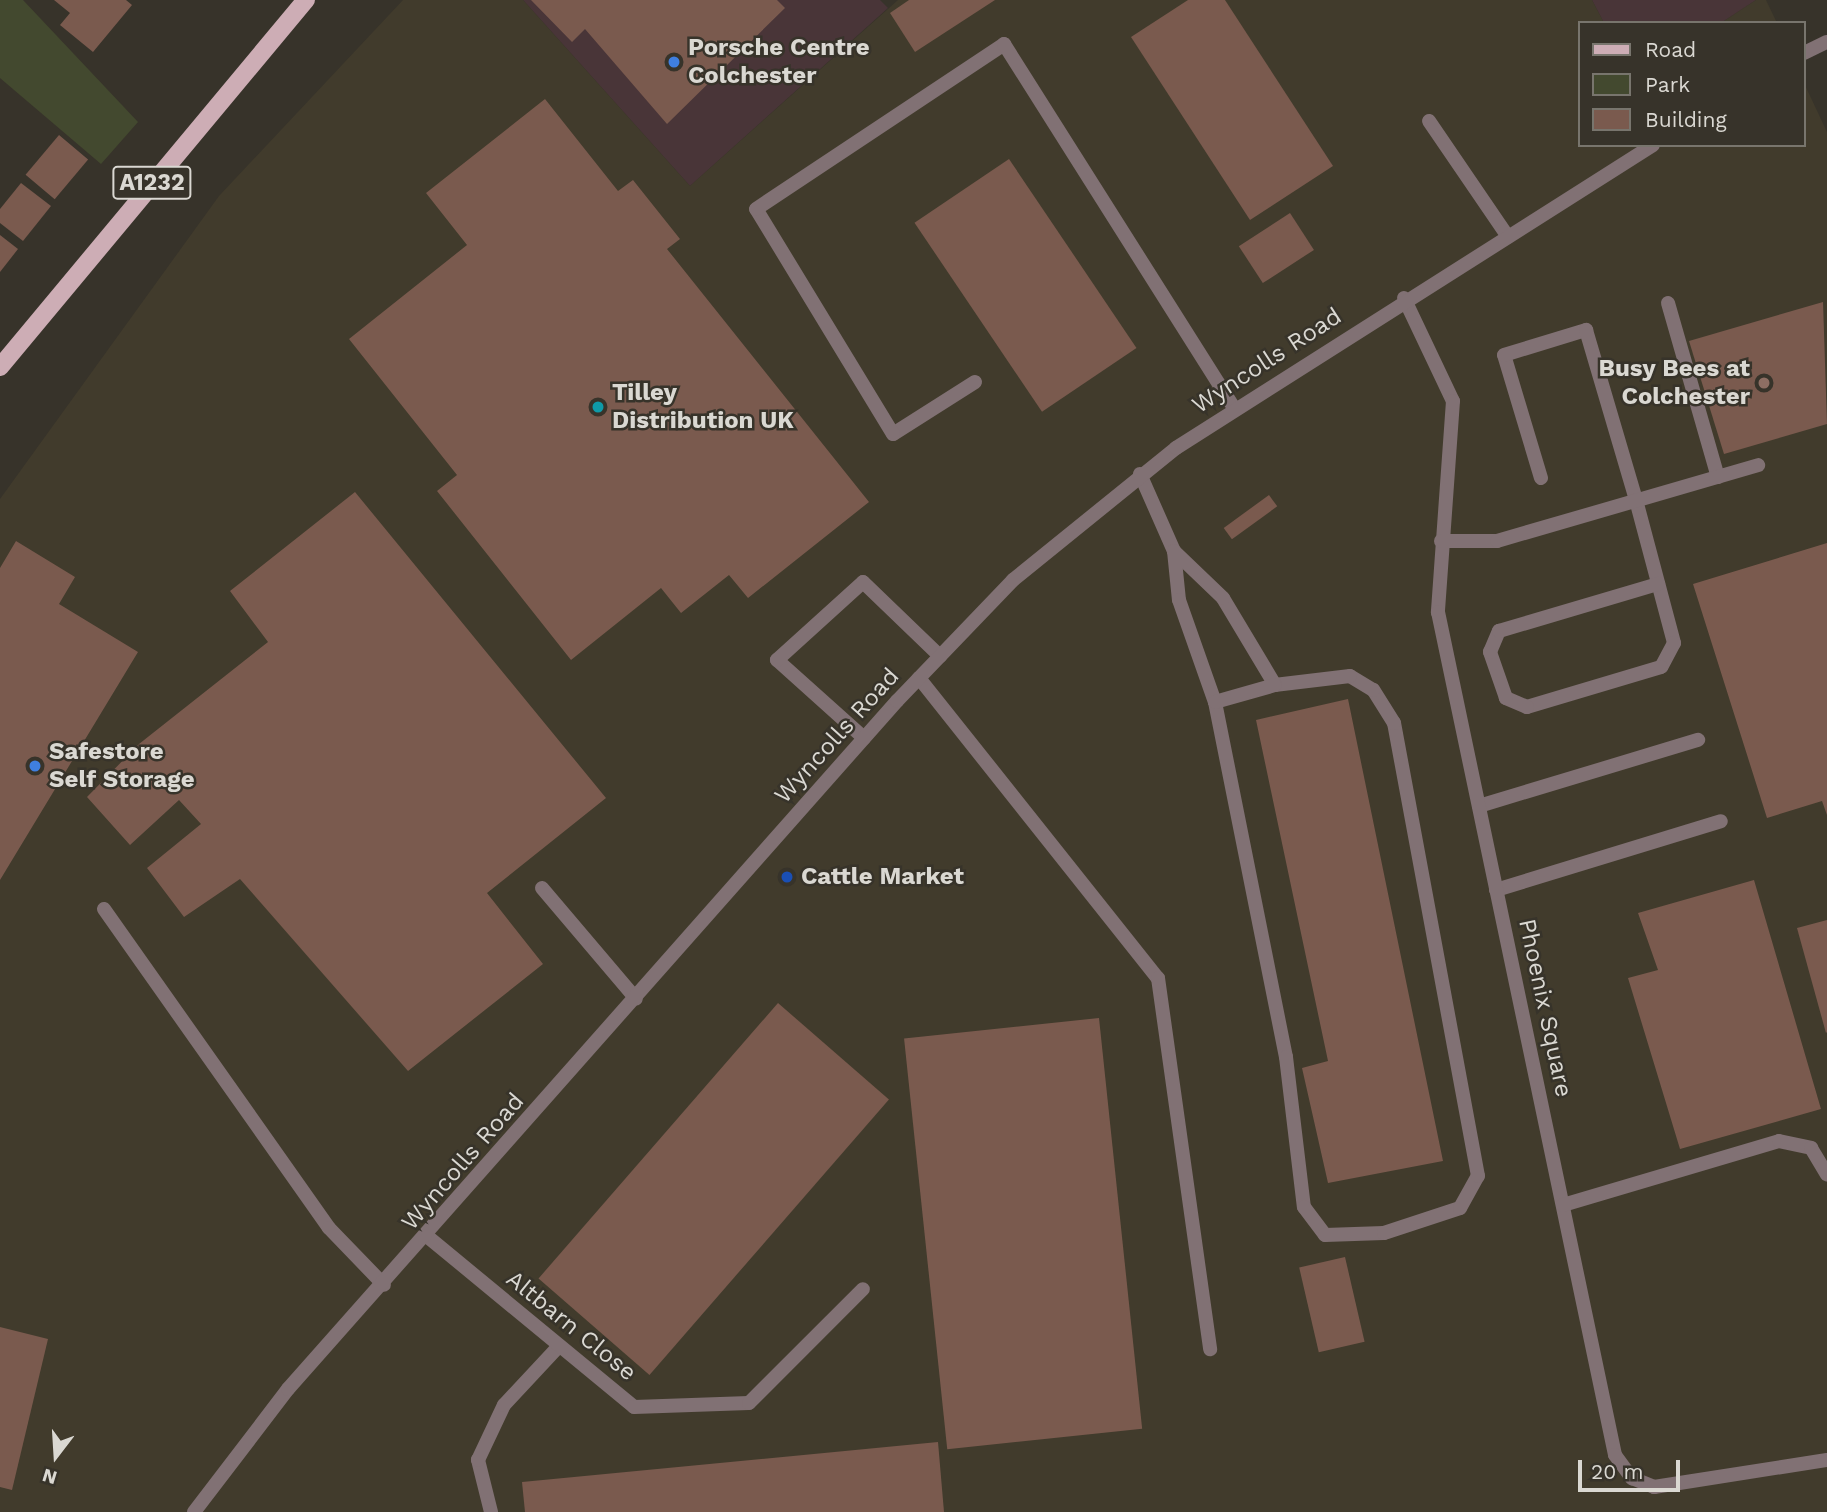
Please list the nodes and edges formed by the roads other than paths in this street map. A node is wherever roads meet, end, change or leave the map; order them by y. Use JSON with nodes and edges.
{"nodes":[{"id":1,"x":306,"y":0,"type":"edge"},
{"id":2,"x":1827,"y":41,"type":"edge"},
{"id":3,"x":1806,"y":53,"type":"edge"},
{"id":4,"x":1429,"y":121,"type":"dead end"},
{"id":5,"x":1650,"y":147,"type":"edge"},
{"id":6,"x":1508,"y":237,"type":"junction"},
{"id":7,"x":1404,"y":298,"type":"junction"},
{"id":8,"x":1668,"y":303,"type":"dead end"},
{"id":9,"x":0,"y":368,"type":"edge"},
{"id":10,"x":975,"y":382,"type":"dead end"},
{"id":11,"x":1235,"y":409,"type":"junction"},
{"id":12,"x":1758,"y":465,"type":"dead end"},
{"id":13,"x":1140,"y":474,"type":"junction"},
{"id":14,"x":1718,"y":477,"type":"junction"},
{"id":15,"x":1541,"y":478,"type":"dead end"},
{"id":16,"x":1636,"y":500,"type":"junction"},
{"id":17,"x":1441,"y":541,"type":"junction"},
{"id":18,"x":1174,"y":551,"type":"junction"},
{"id":19,"x":1658,"y":584,"type":"junction"},
{"id":20,"x":940,"y":656,"type":"junction"},
{"id":21,"x":919,"y":678,"type":"junction"},
{"id":22,"x":1275,"y":684,"type":"junction"},
{"id":23,"x":1215,"y":702,"type":"junction"},
{"id":24,"x":864,"y":738,"type":"junction"},
{"id":25,"x":1698,"y":740,"type":"dead end"},
{"id":26,"x":1479,"y":806,"type":"junction"},
{"id":27,"x":1721,"y":821,"type":"dead end"},
{"id":28,"x":542,"y":888,"type":"dead end"},
{"id":29,"x":1496,"y":890,"type":"junction"},
{"id":30,"x":104,"y":909,"type":"dead end"},
{"id":31,"x":636,"y":999,"type":"junction"},
{"id":32,"x":1827,"y":1175,"type":"edge"},
{"id":33,"x":1563,"y":1205,"type":"junction"},
{"id":34,"x":428,"y":1237,"type":"junction"},
{"id":35,"x":384,"y":1285,"type":"junction"},
{"id":36,"x":863,"y":1289,"type":"dead end"},
{"id":37,"x":559,"y":1346,"type":"junction"},
{"id":38,"x":1210,"y":1349,"type":"dead end"},
{"id":39,"x":1827,"y":1460,"type":"edge"},
{"id":40,"x":194,"y":1512,"type":"edge"},
{"id":41,"x":491,"y":1512,"type":"edge"}],
"edges":[{"from":1,"to":9,"type":"main road","number":"A1232"},
{"from":2,"to":3,"type":"street"},
{"from":4,"to":6,"type":"street"},
{"from":5,"to":6,"type":"street","name":"Wyncolls Road"},
{"from":6,"to":7,"type":"street","name":"Wyncolls Road"},
{"from":7,"to":11,"type":"street","name":"Wyncolls Road"},
{"from":7,"to":17,"type":"street","name":"Phoenix Square"},
{"from":8,"to":14,"type":"street"},
{"from":10,"to":11,"type":"street"},
{"from":11,"to":13,"type":"street","name":"Wyncolls Road"},
{"from":12,"to":14,"type":"street"},
{"from":13,"to":18,"type":"street"},
{"from":13,"to":20,"type":"street","name":"Wyncolls Road"},
{"from":14,"to":16,"type":"street"},
{"from":15,"to":16,"type":"street"},
{"from":16,"to":17,"type":"street"},
{"from":16,"to":19,"type":"street"},
{"from":17,"to":26,"type":"street","name":"Phoenix Square"},
{"from":18,"to":22,"type":"street"},
{"from":18,"to":23,"type":"street"},
{"from":19,"to":19,"type":"street"},
{"from":20,"to":21,"type":"street","name":"Wyncolls Road"},
{"from":20,"to":24,"type":"street"},
{"from":21,"to":24,"type":"street","name":"Wyncolls Road"},
{"from":21,"to":38,"type":"street"},
{"from":22,"to":23,"type":"street"},
{"from":22,"to":23,"type":"street"},
{"from":24,"to":31,"type":"street","name":"Wyncolls Road"},
{"from":25,"to":26,"type":"street"},
{"from":26,"to":29,"type":"street","name":"Phoenix Square"},
{"from":27,"to":29,"type":"street"},
{"from":28,"to":31,"type":"street"},
{"from":29,"to":33,"type":"street","name":"Phoenix Square"},
{"from":30,"to":35,"type":"street"},
{"from":31,"to":34,"type":"street","name":"Wyncolls Road"},
{"from":32,"to":33,"type":"street"},
{"from":33,"to":39,"type":"street","name":"Phoenix Square"},
{"from":34,"to":35,"type":"street","name":"Wyncolls Road"},
{"from":34,"to":37,"type":"street","name":"Altbarn Close"},
{"from":35,"to":40,"type":"street","name":"Wyncolls Road"},
{"from":36,"to":37,"type":"street","name":"Altbarn Close"},
{"from":37,"to":41,"type":"street"}]}
